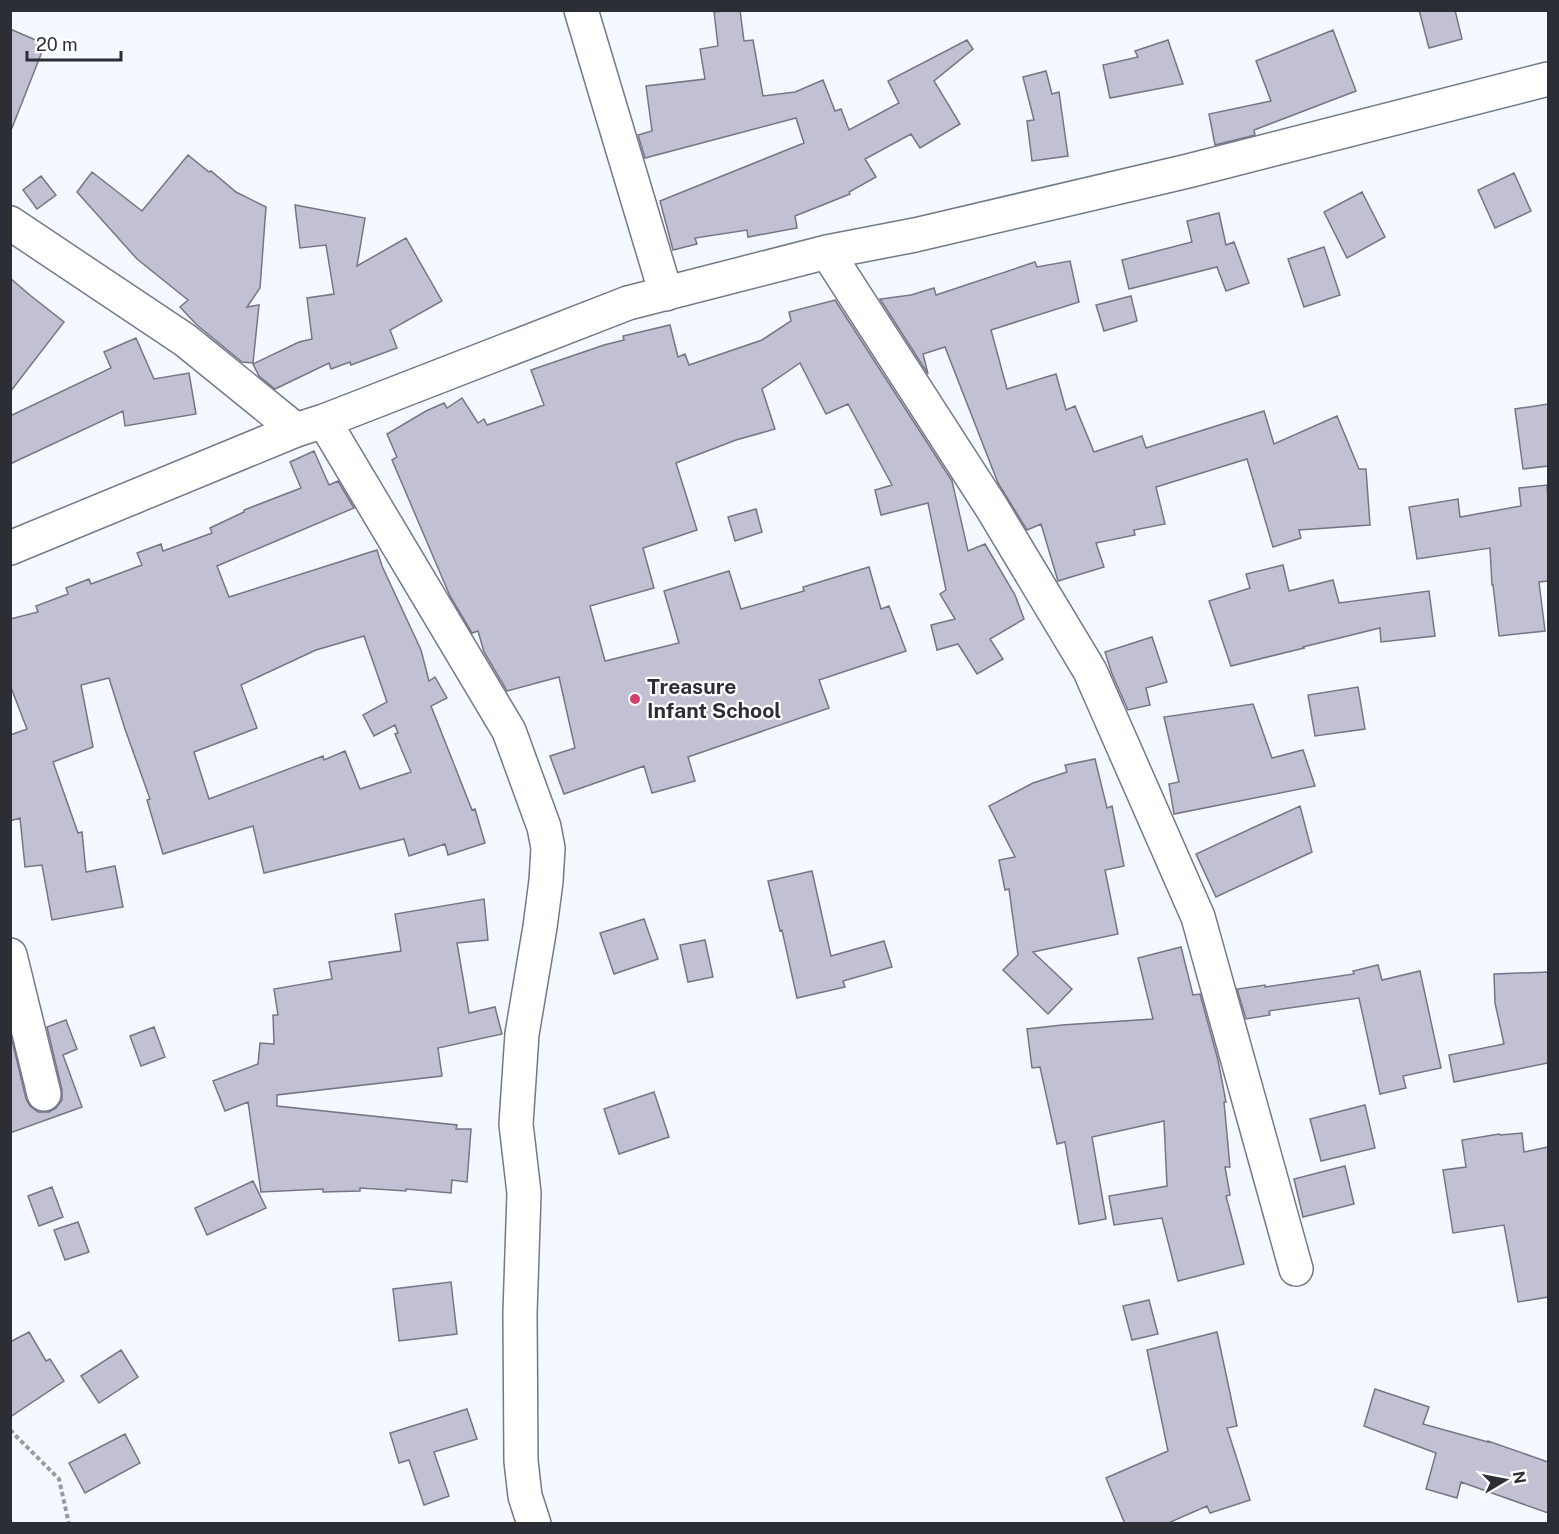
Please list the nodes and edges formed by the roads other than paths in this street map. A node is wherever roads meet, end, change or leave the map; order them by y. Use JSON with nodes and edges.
{"nodes":[{"id":1,"x":580,"y":10,"type":"edge"},
{"id":2,"x":1548,"y":79,"type":"edge"},
{"id":3,"x":10,"y":223,"type":"edge"},
{"id":4,"x":827,"y":252,"type":"junction"},
{"id":5,"x":666,"y":294,"type":"junction"},
{"id":6,"x":310,"y":425,"type":"junction"},
{"id":7,"x":10,"y":548,"type":"edge"},
{"id":8,"x":10,"y":955,"type":"edge"},
{"id":9,"x":44,"y":1094,"type":"dead end"},
{"id":10,"x":1296,"y":1269,"type":"dead end"},
{"id":11,"x":534,"y":1524,"type":"edge"}],
"edges":[{"from":1,"to":5,"type":"street"},
{"from":2,"to":4,"type":"street"},
{"from":3,"to":6,"type":"street"},
{"from":4,"to":5,"type":"street"},
{"from":4,"to":10,"type":"street"},
{"from":5,"to":6,"type":"street"},
{"from":6,"to":7,"type":"street"},
{"from":6,"to":11,"type":"street"},
{"from":8,"to":9,"type":"street"}]}
